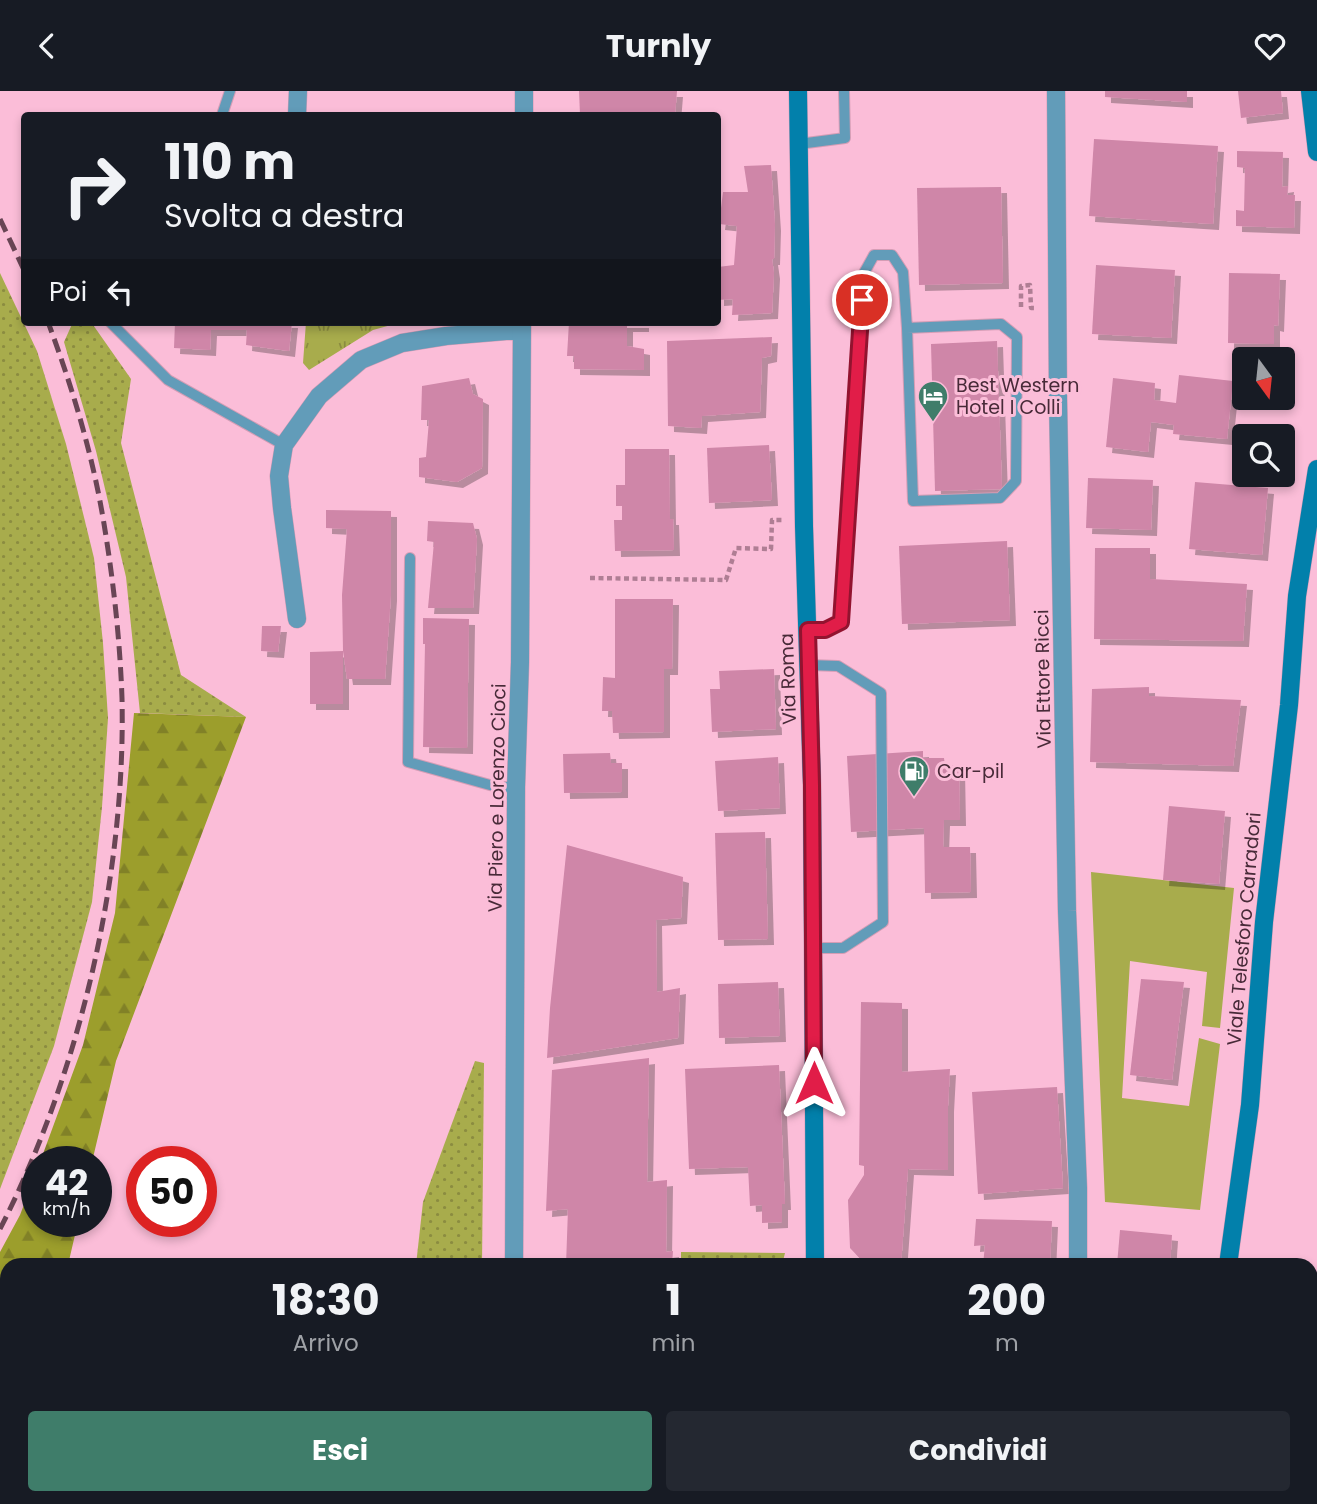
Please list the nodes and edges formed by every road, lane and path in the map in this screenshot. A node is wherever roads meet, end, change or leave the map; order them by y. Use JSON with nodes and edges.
{"nodes":[{"id":1,"x":230,"y":91,"type":"edge"},
{"id":2,"x":299,"y":91,"type":"edge"},
{"id":3,"x":524,"y":91,"type":"edge"},
{"id":4,"x":798,"y":91,"type":"edge"},
{"id":5,"x":844,"y":91,"type":"edge"},
{"id":6,"x":1056,"y":91,"type":"edge"},
{"id":7,"x":1310,"y":91,"type":"edge"},
{"id":8,"x":223,"y":112,"type":"edge"},
{"id":9,"x":297,"y":112,"type":"edge"},
{"id":10,"x":524,"y":112,"type":"edge"},
{"id":11,"x":799,"y":144,"type":"junction"},
{"id":12,"x":1317,"y":144,"type":"edge"},
{"id":13,"x":1021,"y":307,"type":"dead end"},
{"id":14,"x":1031,"y":307,"type":"dead end"},
{"id":15,"x":114,"y":326,"type":"edge"},
{"id":16,"x":522,"y":327,"type":"edge"},
{"id":17,"x":907,"y":328,"type":"junction"},
{"id":18,"x":284,"y":446,"type":"junction"},
{"id":19,"x":1317,"y":469,"type":"edge"},
{"id":20,"x":1314,"y":514,"type":"edge"},
{"id":21,"x":777,"y":521,"type":"dead end"},
{"id":22,"x":410,"y":558,"type":"dead end"},
{"id":23,"x":1317,"y":569,"type":"edge"},
{"id":24,"x":590,"y":577,"type":"dead end"},
{"id":25,"x":1297,"y":596,"type":"junction"},
{"id":26,"x":297,"y":619,"type":"dead end"},
{"id":27,"x":808,"y":630,"type":"junction"},
{"id":28,"x":809,"y":665,"type":"junction"},
{"id":29,"x":516,"y":787,"type":"junction"},
{"id":30,"x":813,"y":948,"type":"junction"},
{"id":31,"x":514,"y":1258,"type":"edge"},
{"id":32,"x":815,"y":1258,"type":"edge"},
{"id":33,"x":1078,"y":1258,"type":"edge"},
{"id":34,"x":1229,"y":1258,"type":"edge"}],
"edges":[{"from":1,"to":8,"type":"lane"},
{"from":2,"to":9,"type":"street"},
{"from":3,"to":10,"type":"street"},
{"from":4,"to":11,"type":"main road","name":"Via Roma"},
{"from":5,"to":11,"type":"lane"},
{"from":6,"to":33,"type":"street","name":"Via Ettore Ricci"},
{"from":7,"to":12,"type":"main road"},
{"from":11,"to":27,"type":"main road","name":"Via Roma"},
{"from":13,"to":14,"type":"path"},
{"from":15,"to":18,"type":"lane"},
{"from":16,"to":18,"type":"street","name":"Via Piero e Lorenzo Cioci"},
{"from":16,"to":29,"type":"street","name":"Via Piero e Lorenzo Cioci"},
{"from":17,"to":17,"type":"lane"},
{"from":17,"to":27,"type":"lane"},
{"from":18,"to":26,"type":"street","name":"Via Piero e Lorenzo Cioci"},
{"from":19,"to":20,"type":"main road","name":"Viale Telesforo Carradori"},
{"from":20,"to":25,"type":"main road","name":"Viale Telesforo Carradori"},
{"from":21,"to":24,"type":"path"},
{"from":22,"to":29,"type":"lane"},
{"from":23,"to":25,"type":"main road"},
{"from":25,"to":34,"type":"main road","name":"Viale Telesforo Carradori"},
{"from":27,"to":28,"type":"main road","name":"Via Roma"},
{"from":28,"to":30,"type":"main road","name":"Via Roma"},
{"from":28,"to":30,"type":"lane"},
{"from":29,"to":31,"type":"street","name":"Via Piero e Lorenzo Cioci"},
{"from":30,"to":32,"type":"main road","name":"Via Roma"}]}
